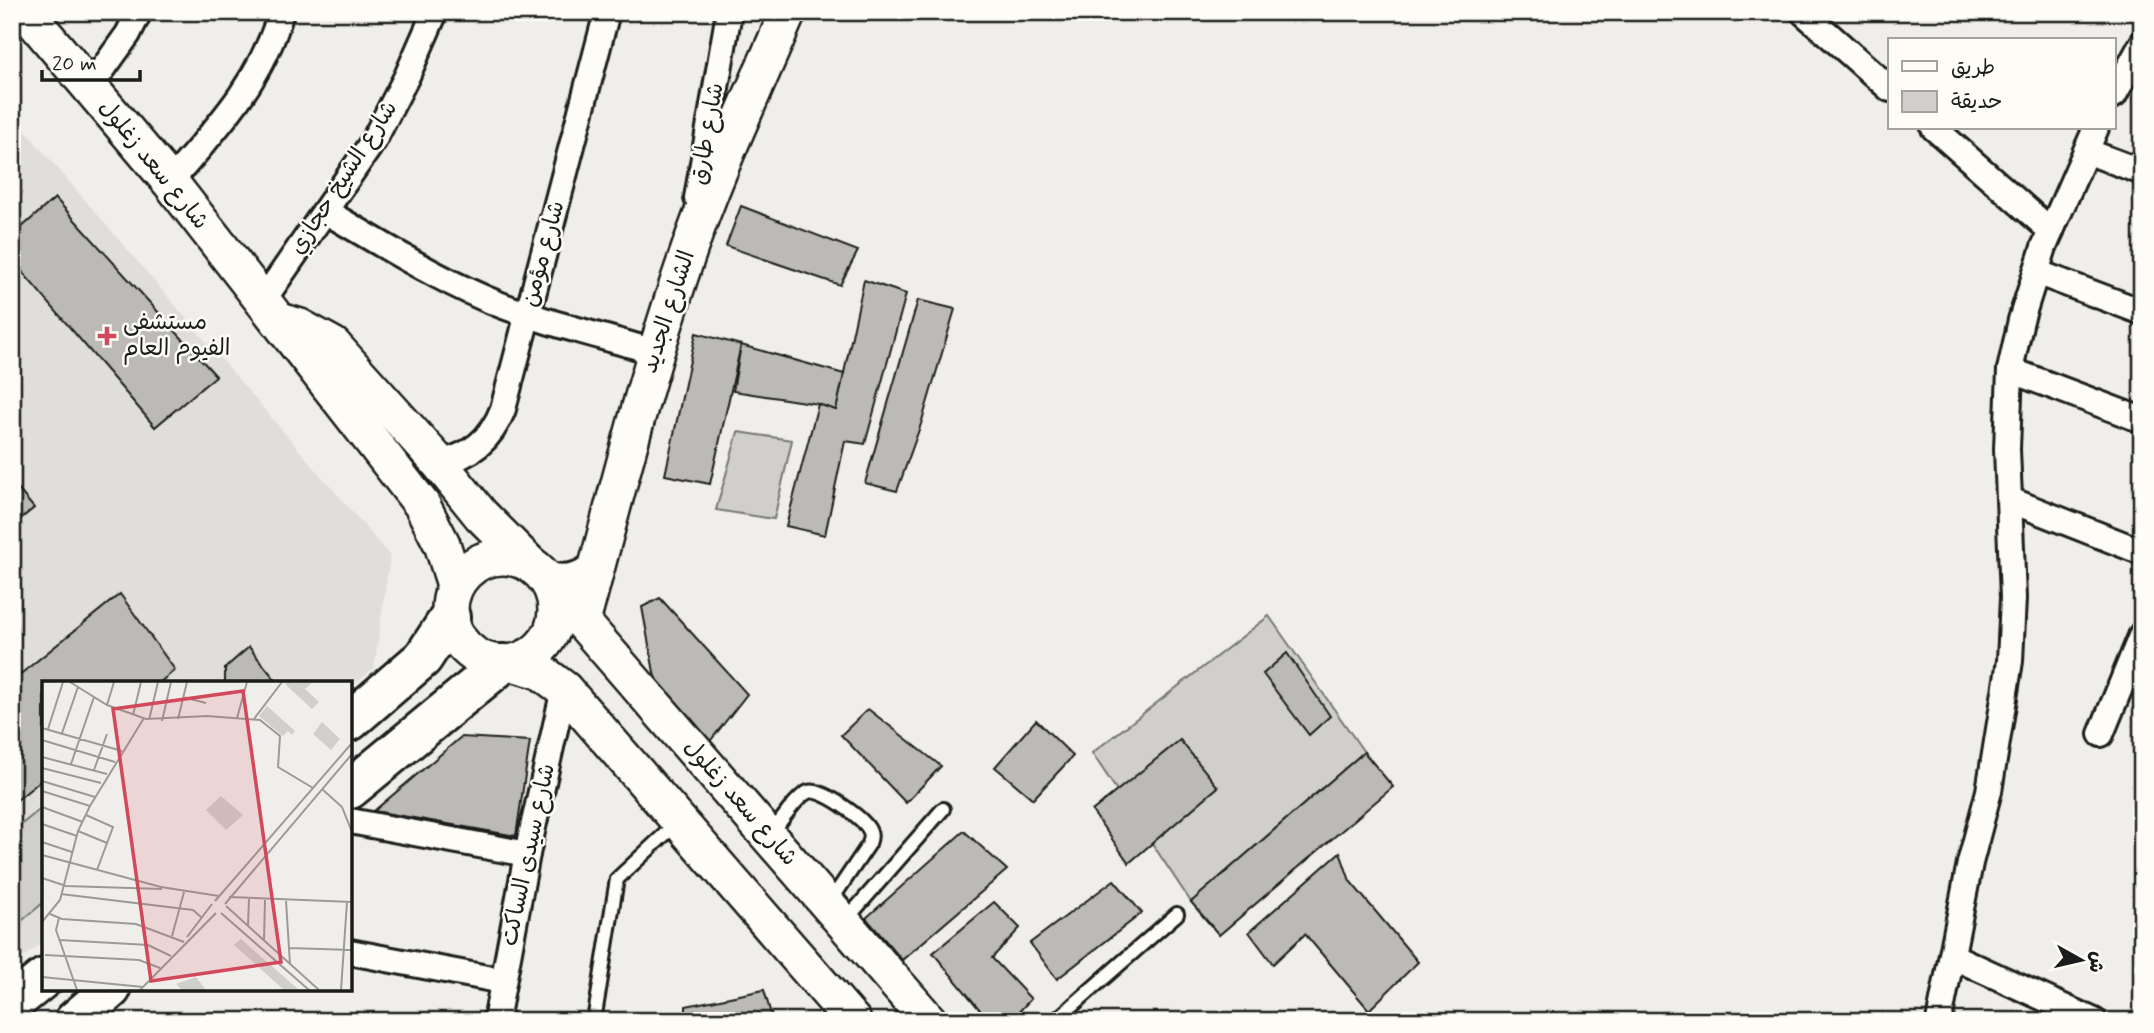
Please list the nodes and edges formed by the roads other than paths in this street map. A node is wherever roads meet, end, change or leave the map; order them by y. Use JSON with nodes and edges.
{"nodes":[{"id":1,"x":26,"y":12,"type":"edge"},
{"id":2,"x":139,"y":12,"type":"edge"},
{"id":3,"x":281,"y":12,"type":"edge"},
{"id":4,"x":435,"y":12,"type":"edge"},
{"id":5,"x":607,"y":12,"type":"edge"},
{"id":6,"x":729,"y":12,"type":"edge"},
{"id":7,"x":788,"y":12,"type":"edge"},
{"id":8,"x":1803,"y":12,"type":"edge"},
{"id":9,"x":1828,"y":21,"type":"edge"},
{"id":10,"x":2142,"y":44,"type":"edge"},
{"id":11,"x":90,"y":87,"type":"junction"},
{"id":12,"x":1888,"y":87,"type":"edge"},
{"id":13,"x":2116,"y":91,"type":"edge"},
{"id":14,"x":1936,"y":130,"type":"edge"},
{"id":15,"x":2095,"y":130,"type":"edge"},
{"id":16,"x":2085,"y":151,"type":"junction"},
{"id":17,"x":2142,"y":172,"type":"edge"},
{"id":18,"x":170,"y":182,"type":"junction"},
{"id":19,"x":326,"y":211,"type":"junction"},
{"id":20,"x":2051,"y":231,"type":"junction"},
{"id":21,"x":687,"y":256,"type":"junction"},
{"id":22,"x":2036,"y":272,"type":"junction"},
{"id":23,"x":269,"y":311,"type":"junction"},
{"id":24,"x":2142,"y":312,"type":"edge"},
{"id":25,"x":528,"y":314,"type":"junction"},
{"id":26,"x":655,"y":352,"type":"junction"},
{"id":27,"x":2010,"y":370,"type":"junction"},
{"id":28,"x":2142,"y":420,"type":"edge"},
{"id":29,"x":439,"y":463,"type":"junction"},
{"id":30,"x":2010,"y":500,"type":"junction"},
{"id":31,"x":603,"y":546,"type":"junction"},
{"id":32,"x":2142,"y":552,"type":"edge"},
{"id":33,"x":540,"y":574,"type":"junction"},
{"id":34,"x":452,"y":601,"type":"junction"},
{"id":35,"x":582,"y":622,"type":"junction"},
{"id":36,"x":2142,"y":634,"type":"edge"},
{"id":37,"x":507,"y":664,"type":"junction"},
{"id":38,"x":564,"y":689,"type":"junction"},
{"id":39,"x":352,"y":719,"type":"edge"},
{"id":40,"x":2101,"y":734,"type":"dead end"},
{"id":41,"x":352,"y":787,"type":"edge"},
{"id":42,"x":943,"y":809,"type":"dead end"},
{"id":43,"x":352,"y":821,"type":"edge"},
{"id":44,"x":679,"y":821,"type":"junction"},
{"id":45,"x":769,"y":837,"type":"junction"},
{"id":46,"x":527,"y":854,"type":"junction"},
{"id":47,"x":836,"y":914,"type":"junction"},
{"id":48,"x":1177,"y":914,"type":"dead end"},
{"id":49,"x":352,"y":952,"type":"edge"},
{"id":50,"x":1952,"y":956,"type":"junction"},
{"id":51,"x":42,"y":980,"type":"edge"},
{"id":52,"x":503,"y":981,"type":"junction"},
{"id":53,"x":109,"y":991,"type":"edge"},
{"id":54,"x":12,"y":1004,"type":"edge"},
{"id":55,"x":74,"y":1021,"type":"edge"},
{"id":56,"x":496,"y":1021,"type":"edge"},
{"id":57,"x":594,"y":1021,"type":"edge"},
{"id":58,"x":853,"y":1021,"type":"edge"},
{"id":59,"x":929,"y":1021,"type":"edge"},
{"id":60,"x":1055,"y":1021,"type":"edge"},
{"id":61,"x":1940,"y":1021,"type":"edge"},
{"id":62,"x":2094,"y":1021,"type":"edge"}],
"edges":[{"from":1,"to":11,"type":"main road","name":"شارع سعد زغلول"},
{"from":2,"to":11,"type":"street"},
{"from":3,"to":18,"type":"street"},
{"from":4,"to":19,"type":"street","name":"شارع الشيخ حجازي"},
{"from":5,"to":25,"type":"street","name":"شارع مؤمن"},
{"from":6,"to":21,"type":"street","name":"شارع طارق"},
{"from":7,"to":21,"type":"main road","name":"الشارع الجديد"},
{"from":8,"to":9,"type":"street"},
{"from":9,"to":12,"type":"street"},
{"from":10,"to":13,"type":"street"},
{"from":11,"to":18,"type":"main road","name":"شارع سعد زغلول"},
{"from":14,"to":20,"type":"street"},
{"from":15,"to":16,"type":"street"},
{"from":16,"to":17,"type":"street"},
{"from":16,"to":20,"type":"street"},
{"from":18,"to":23,"type":"main road","name":"شارع سعد زغلول"},
{"from":19,"to":23,"type":"street","name":"شارع الشيخ حجازي"},
{"from":19,"to":25,"type":"street"},
{"from":20,"to":22,"type":"street"},
{"from":21,"to":26,"type":"main road","name":"الشارع الجديد"},
{"from":22,"to":24,"type":"street"},
{"from":22,"to":27,"type":"street"},
{"from":23,"to":29,"type":"main road","name":"شارع سعد زغلول"},
{"from":23,"to":34,"type":"main road","name":"شارع سعد زغلول"},
{"from":25,"to":26,"type":"street"},
{"from":25,"to":29,"type":"street","name":"شارع مؤمن"},
{"from":26,"to":31,"type":"main road","name":"الشارع الجديد"},
{"from":27,"to":28,"type":"street"},
{"from":27,"to":30,"type":"street"},
{"from":29,"to":33,"type":"main road","name":"شارع سعد زغلول"},
{"from":30,"to":32,"type":"street"},
{"from":30,"to":50,"type":"street"},
{"from":31,"to":33,"type":"street"},
{"from":31,"to":35,"type":"main road","name":"الشارع الجديد"},
{"from":33,"to":34,"type":"main road"},
{"from":33,"to":35,"type":"main road","name":"شارع سعد زغلول"},
{"from":33,"to":37,"type":"main road"},
{"from":34,"to":37,"type":"main road"},
{"from":34,"to":39,"type":"main road"},
{"from":35,"to":45,"type":"main road","name":"شارع سعد زغلول"},
{"from":36,"to":40,"type":"street"},
{"from":37,"to":38,"type":"main road"},
{"from":37,"to":41,"type":"main road"},
{"from":38,"to":44,"type":"main road"},
{"from":38,"to":46,"type":"street","name":"شارع سيدى الساكت"},
{"from":42,"to":47,"type":"lane"},
{"from":43,"to":46,"type":"street"},
{"from":44,"to":57,"type":"lane"},
{"from":44,"to":58,"type":"main road"},
{"from":45,"to":47,"type":"main road","name":"شارع سعد زغلول"},
{"from":45,"to":47,"type":"lane"},
{"from":46,"to":52,"type":"street","name":"شارع سيدى الساكت"},
{"from":47,"to":59,"type":"main road","name":"شارع سعد زغلول"},
{"from":48,"to":60,"type":"lane"},
{"from":49,"to":52,"type":"street"},
{"from":50,"to":61,"type":"street"},
{"from":50,"to":62,"type":"street"},
{"from":51,"to":54,"type":"main road"},
{"from":52,"to":56,"type":"street","name":"شارع سيدى الساكت"},
{"from":53,"to":55,"type":"main road"}]}
